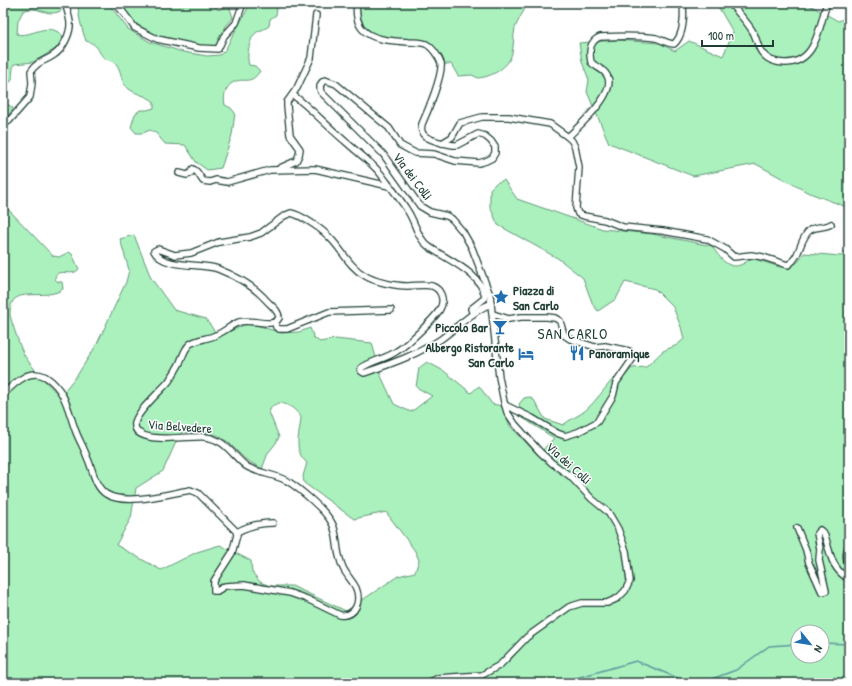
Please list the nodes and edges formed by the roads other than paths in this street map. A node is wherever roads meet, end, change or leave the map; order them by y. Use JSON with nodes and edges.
{"nodes":[{"id":1,"x":65,"y":3,"type":"edge"},
{"id":2,"x":116,"y":3,"type":"edge"},
{"id":3,"x":242,"y":3,"type":"edge"},
{"id":4,"x":357,"y":3,"type":"edge"},
{"id":5,"x":683,"y":3,"type":"edge"},
{"id":6,"x":730,"y":3,"type":"edge"},
{"id":7,"x":827,"y":3,"type":"edge"},
{"id":8,"x":316,"y":15,"type":"dead end"},
{"id":9,"x":293,"y":95,"type":"junction"},
{"id":10,"x":3,"y":125,"type":"edge"},
{"id":11,"x":568,"y":137,"type":"junction"},
{"id":12,"x":442,"y":143,"type":"junction"},
{"id":13,"x":276,"y":170,"type":"junction"},
{"id":14,"x":180,"y":173,"type":"dead end"},
{"id":15,"x":389,"y":186,"type":"junction"},
{"id":16,"x":831,"y":224,"type":"dead end"},
{"id":17,"x":491,"y":304,"type":"junction"},
{"id":18,"x":391,"y":310,"type":"dead end"},
{"id":19,"x":473,"y":314,"type":"junction"},
{"id":20,"x":493,"y":314,"type":"junction"},
{"id":21,"x":274,"y":323,"type":"junction"},
{"id":22,"x":3,"y":395,"type":"edge"},
{"id":23,"x":505,"y":405,"type":"junction"},
{"id":24,"x":273,"y":523,"type":"dead end"},
{"id":25,"x":797,"y":528,"type":"dead end"},
{"id":26,"x":237,"y":532,"type":"junction"},
{"id":27,"x":849,"y":546,"type":"edge"},
{"id":28,"x":849,"y":566,"type":"edge"},
{"id":29,"x":849,"y":578,"type":"edge"},
{"id":30,"x":428,"y":683,"type":"edge"}],
"edges":[{"from":1,"to":10,"type":"street"},
{"from":2,"to":3,"type":"street"},
{"from":4,"to":12,"type":"street","name":"Via dei Colli"},
{"from":5,"to":11,"type":"street"},
{"from":6,"to":7,"type":"street"},
{"from":8,"to":9,"type":"street"},
{"from":9,"to":13,"type":"street"},
{"from":9,"to":15,"type":"street"},
{"from":11,"to":12,"type":"street"},
{"from":11,"to":16,"type":"street"},
{"from":12,"to":17,"type":"street","name":"Via dei Colli"},
{"from":13,"to":14,"type":"street"},
{"from":13,"to":15,"type":"street"},
{"from":15,"to":19,"type":"street"},
{"from":17,"to":19,"type":"street"},
{"from":17,"to":20,"type":"street","name":"Via dei Colli"},
{"from":18,"to":21,"type":"street"},
{"from":19,"to":21,"type":"street"},
{"from":20,"to":23,"type":"street","name":"Via dei Colli"},
{"from":20,"to":23,"type":"street"},
{"from":21,"to":26,"type":"street","name":"Via Belvedere"},
{"from":22,"to":26,"type":"street"},
{"from":23,"to":30,"type":"street","name":"Via dei Colli"},
{"from":24,"to":26,"type":"street"},
{"from":25,"to":29,"type":"street"},
{"from":27,"to":28,"type":"street"}]}
